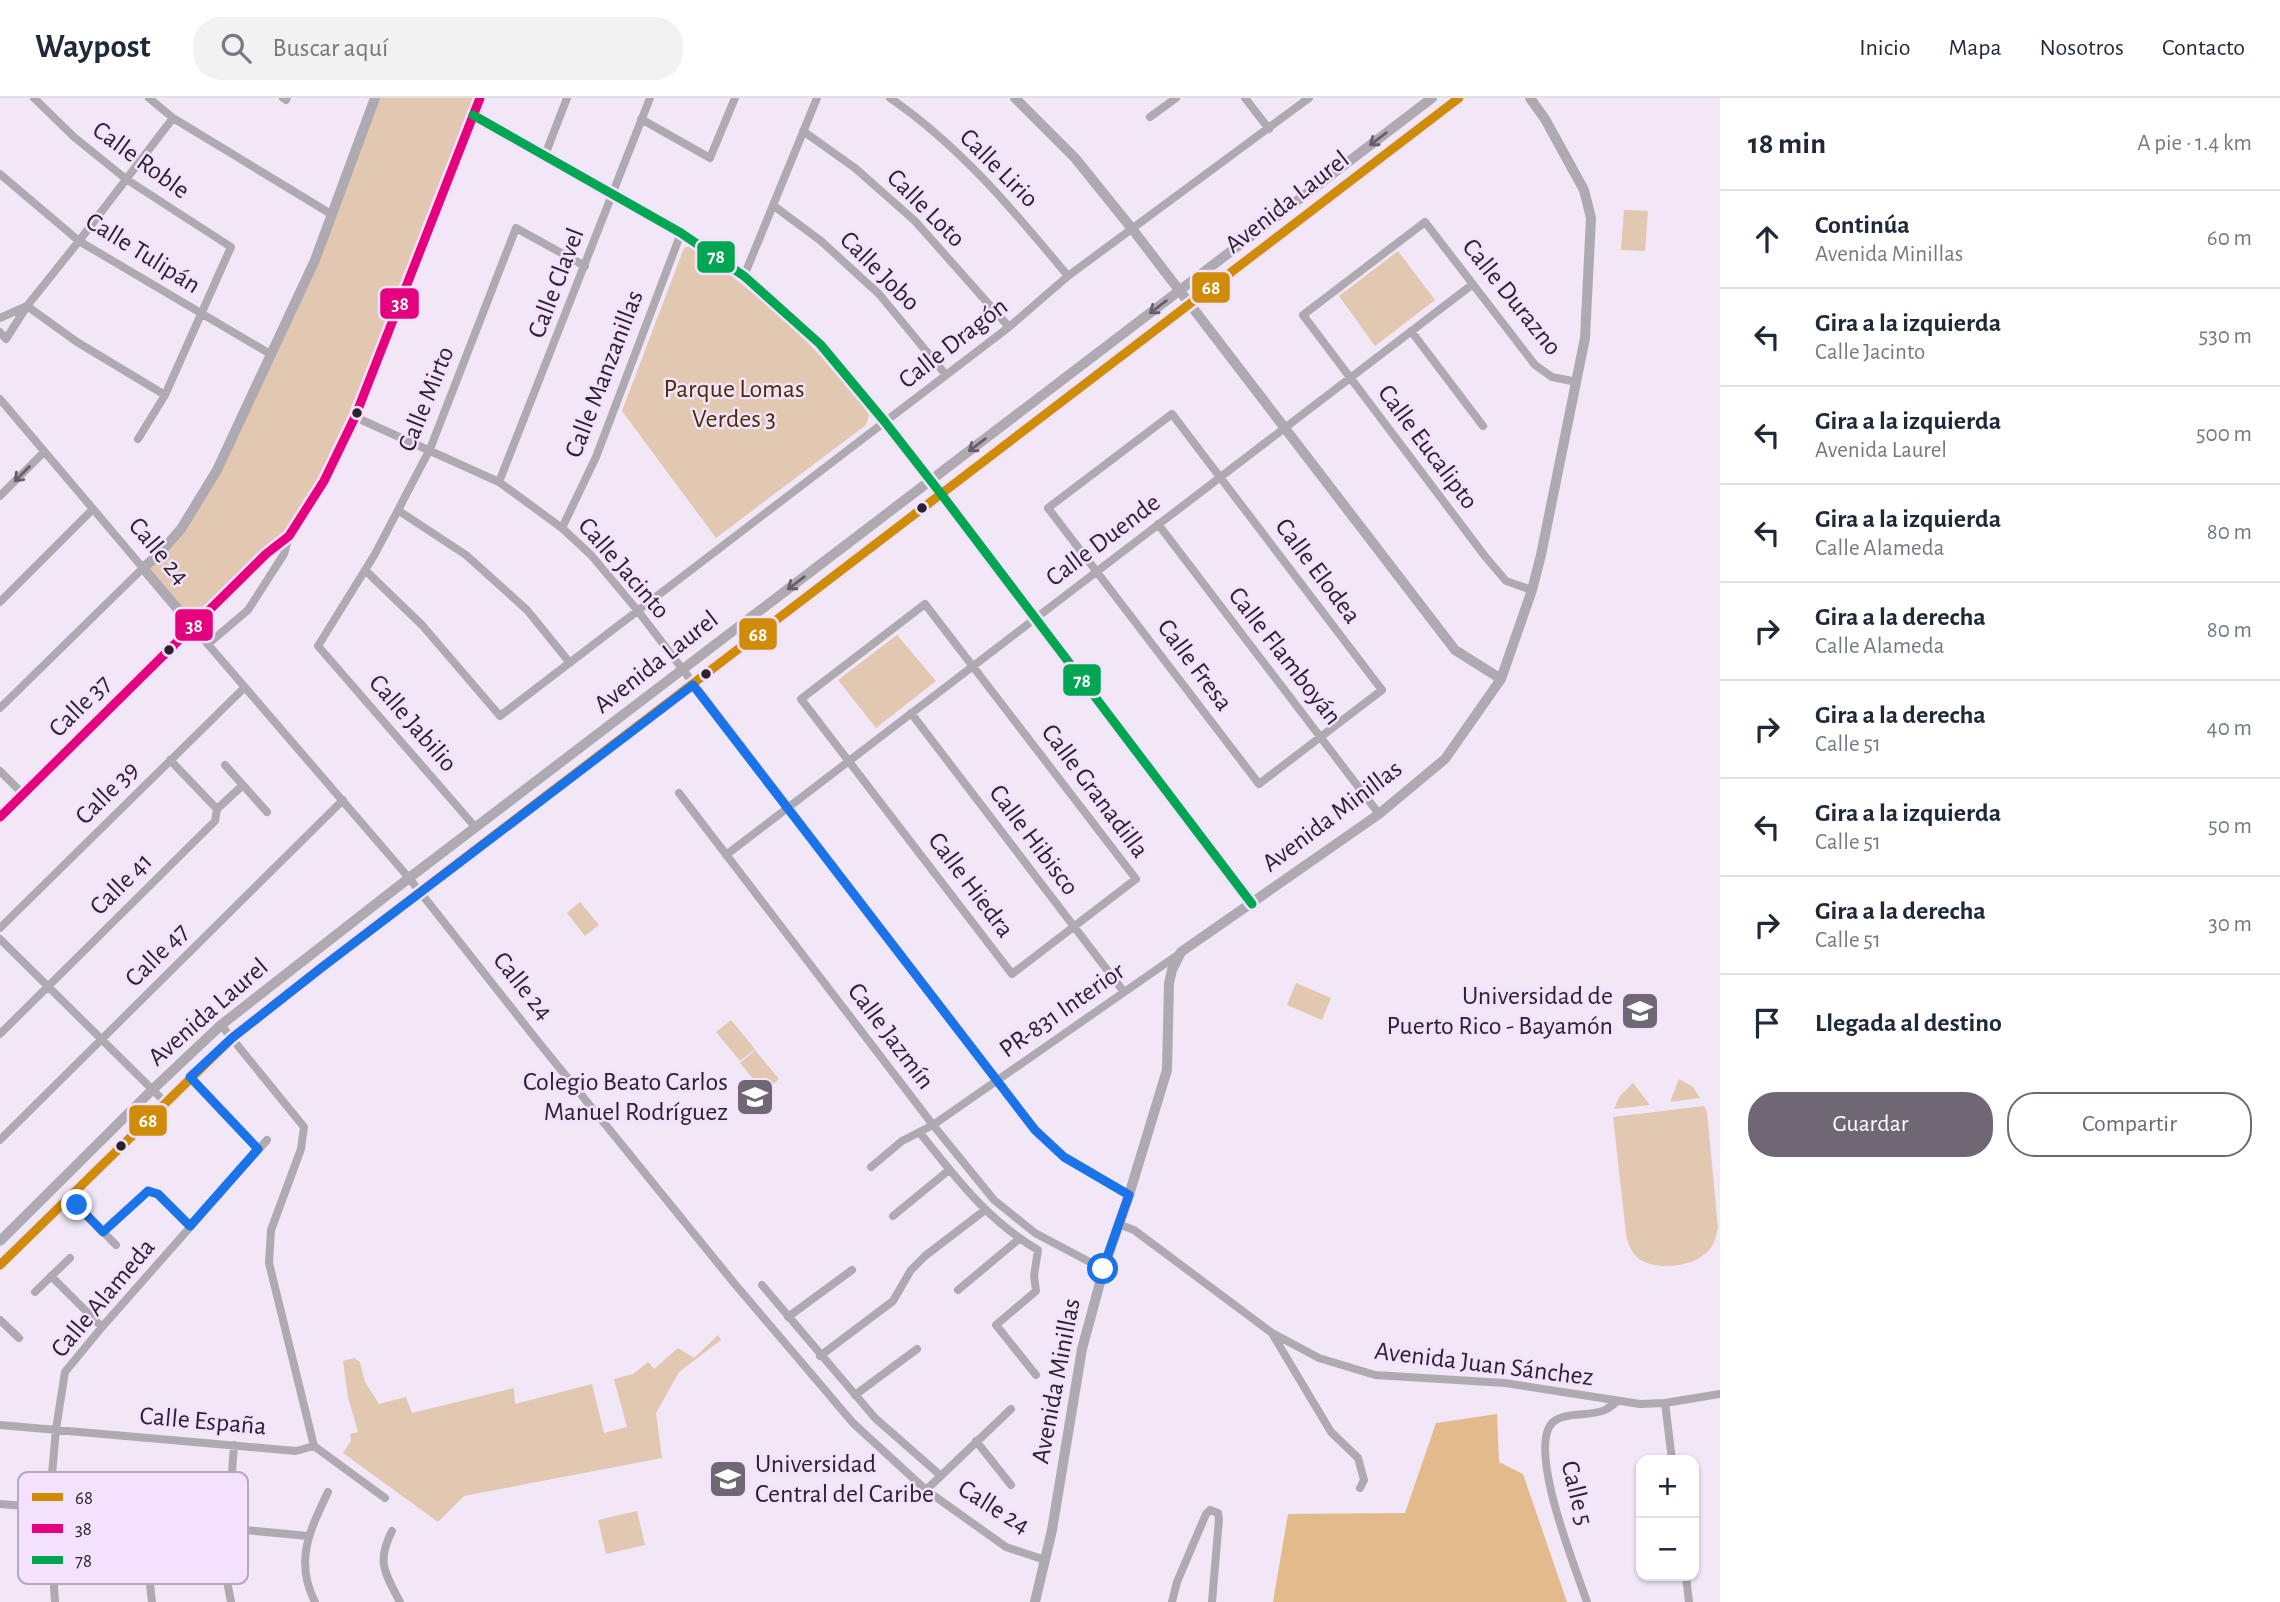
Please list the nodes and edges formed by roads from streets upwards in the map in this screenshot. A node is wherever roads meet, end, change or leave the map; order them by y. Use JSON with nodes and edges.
{"nodes":[{"id":1,"x":34,"y":98,"type":"edge"},
{"id":2,"x":149,"y":98,"type":"edge"},
{"id":3,"x":375,"y":98,"type":"edge"},
{"id":4,"x":480,"y":98,"type":"edge"},
{"id":5,"x":567,"y":98,"type":"edge"},
{"id":6,"x":650,"y":98,"type":"edge"},
{"id":7,"x":735,"y":98,"type":"edge"},
{"id":8,"x":817,"y":98,"type":"edge"},
{"id":9,"x":890,"y":98,"type":"edge"},
{"id":10,"x":1015,"y":98,"type":"edge"},
{"id":11,"x":1176,"y":98,"type":"edge"},
{"id":12,"x":1245,"y":98,"type":"edge"},
{"id":13,"x":1309,"y":98,"type":"edge"},
{"id":14,"x":1432,"y":98,"type":"edge"},
{"id":15,"x":1459,"y":98,"type":"edge"},
{"id":16,"x":1530,"y":98,"type":"edge"},
{"id":17,"x":473,"y":116,"type":"junction"},
{"id":18,"x":1150,"y":117,"type":"dead end"},
{"id":19,"x":173,"y":118,"type":"junction"},
{"id":20,"x":641,"y":119,"type":"junction"},
{"id":21,"x":1269,"y":129,"type":"junction"},
{"id":22,"x":803,"y":131,"type":"junction"},
{"id":23,"x":545,"y":155,"type":"junction"},
{"id":24,"x":0,"y":174,"type":"edge"},
{"id":25,"x":126,"y":180,"type":"junction"},
{"id":26,"x":613,"y":194,"type":"junction"},
{"id":27,"x":774,"y":206,"type":"junction"},
{"id":28,"x":331,"y":214,"type":"junction"},
{"id":29,"x":1133,"y":230,"type":"junction"},
{"id":30,"x":681,"y":233,"type":"junction"},
{"id":31,"x":79,"y":241,"type":"junction"},
{"id":32,"x":585,"y":266,"type":"junction"},
{"id":33,"x":744,"y":276,"type":"junction"},
{"id":34,"x":1069,"y":276,"type":"junction"},
{"id":35,"x":1473,"y":284,"type":"junction"},
{"id":36,"x":1179,"y":291,"type":"junction"},
{"id":37,"x":1191,"y":305,"type":"junction"},
{"id":38,"x":27,"y":306,"type":"junction"},
{"id":39,"x":202,"y":314,"type":"junction"},
{"id":40,"x":1303,"y":315,"type":"joint"},
{"id":41,"x":0,"y":318,"type":"edge"},
{"id":42,"x":1009,"y":327,"type":"junction"},
{"id":43,"x":1411,"y":331,"type":"junction"},
{"id":44,"x":0,"y":332,"type":"edge"},
{"id":45,"x":272,"y":355,"type":"junction"},
{"id":46,"x":946,"y":375,"type":"junction"},
{"id":47,"x":1349,"y":379,"type":"junction"},
{"id":48,"x":1577,"y":382,"type":"junction"},
{"id":49,"x":165,"y":395,"type":"junction"},
{"id":50,"x":0,"y":399,"type":"edge"},
{"id":51,"x":355,"y":417,"type":"junction"},
{"id":52,"x":885,"y":422,"type":"junction"},
{"id":53,"x":1483,"y":426,"type":"dead end"},
{"id":54,"x":1284,"y":428,"type":"junction"},
{"id":55,"x":138,"y":439,"type":"dead end"},
{"id":56,"x":430,"y":449,"type":"junction"},
{"id":57,"x":44,"y":452,"type":"junction"},
{"id":58,"x":1220,"y":477,"type":"junction"},
{"id":59,"x":930,"y":481,"type":"junction"},
{"id":60,"x":499,"y":482,"type":"junction"},
{"id":61,"x":942,"y":495,"type":"junction"},
{"id":62,"x":0,"y":496,"type":"edge"},
{"id":63,"x":93,"y":509,"type":"junction"},
{"id":64,"x":399,"y":511,"type":"junction"},
{"id":65,"x":1158,"y":524,"type":"junction"},
{"id":66,"x":562,"y":528,"type":"junction"},
{"id":67,"x":289,"y":536,"type":"junction"},
{"id":68,"x":143,"y":568,"type":"junction"},
{"id":69,"x":366,"y":571,"type":"junction"},
{"id":70,"x":1097,"y":571,"type":"junction"},
{"id":71,"x":1532,"y":590,"type":"junction"},
{"id":72,"x":0,"y":602,"type":"edge"},
{"id":73,"x":638,"y":611,"type":"junction"},
{"id":74,"x":1035,"y":619,"type":"junction"},
{"id":75,"x":193,"y":627,"type":"junction"},
{"id":76,"x":208,"y":644,"type":"junction"},
{"id":77,"x":318,"y":646,"type":"joint"},
{"id":78,"x":569,"y":663,"type":"junction"},
{"id":79,"x":973,"y":666,"type":"junction"},
{"id":80,"x":682,"y":670,"type":"junction"},
{"id":81,"x":1501,"y":679,"type":"junction"},
{"id":82,"x":693,"y":685,"type":"junction"},
{"id":83,"x":244,"y":688,"type":"junction"},
{"id":84,"x":0,"y":708,"type":"edge"},
{"id":85,"x":911,"y":713,"type":"junction"},
{"id":86,"x":1322,"y":737,"type":"junction"},
{"id":87,"x":170,"y":760,"type":"junction"},
{"id":88,"x":849,"y":760,"type":"junction"},
{"id":89,"x":225,"y":765,"type":"dead end"},
{"id":90,"x":0,"y":771,"type":"edge"},
{"id":91,"x":243,"y":785,"type":"junction"},
{"id":92,"x":679,"y":793,"type":"dead end"},
{"id":93,"x":23,"y":794,"type":"junction"},
{"id":94,"x":343,"y":800,"type":"junction"},
{"id":95,"x":788,"y":807,"type":"junction"},
{"id":96,"x":217,"y":809,"type":"junction"},
{"id":97,"x":267,"y":812,"type":"dead end"},
{"id":98,"x":1379,"y":814,"type":"junction"},
{"id":99,"x":0,"y":817,"type":"edge"},
{"id":100,"x":476,"y":828,"type":"junction"},
{"id":101,"x":726,"y":855,"type":"junction"},
{"id":102,"x":410,"y":878,"type":"junction"},
{"id":103,"x":421,"y":892,"type":"junction"},
{"id":104,"x":1252,"y":904,"type":"junction"},
{"id":105,"x":1074,"y":926,"type":"junction"},
{"id":106,"x":0,"y":928,"type":"edge"},
{"id":107,"x":0,"y":939,"type":"edge"},
{"id":108,"x":1181,"y":952,"type":"junction"},
{"id":109,"x":47,"y":987,"type":"junction"},
{"id":110,"x":1124,"y":992,"type":"junction"},
{"id":111,"x":221,"y":1025,"type":"junction"},
{"id":112,"x":0,"y":1034,"type":"edge"},
{"id":113,"x":232,"y":1038,"type":"junction"},
{"id":114,"x":100,"y":1040,"type":"junction"},
{"id":115,"x":190,"y":1077,"type":"junction"},
{"id":116,"x":997,"y":1081,"type":"junction"},
{"id":117,"x":151,"y":1091,"type":"junction"},
{"id":118,"x":164,"y":1102,"type":"junction"},
{"id":119,"x":933,"y":1125,"type":"junction"},
{"id":120,"x":920,"y":1133,"type":"junction"},
{"id":121,"x":0,"y":1140,"type":"edge"},
{"id":122,"x":267,"y":1140,"type":"dead end"},
{"id":123,"x":258,"y":1149,"type":"junction"},
{"id":124,"x":871,"y":1167,"type":"dead end"},
{"id":125,"x":949,"y":1170,"type":"junction"},
{"id":126,"x":1129,"y":1195,"type":"junction"},
{"id":127,"x":77,"y":1205,"type":"dead end"},
{"id":128,"x":985,"y":1210,"type":"junction"},
{"id":129,"x":892,"y":1216,"type":"dead end"},
{"id":130,"x":1118,"y":1224,"type":"junction"},
{"id":131,"x":190,"y":1226,"type":"junction"},
{"id":132,"x":103,"y":1232,"type":"junction"},
{"id":133,"x":1019,"y":1239,"type":"junction"},
{"id":134,"x":0,"y":1241,"type":"edge"},
{"id":135,"x":117,"y":1245,"type":"dead end"},
{"id":136,"x":70,"y":1258,"type":"dead end"},
{"id":137,"x":0,"y":1265,"type":"edge"},
{"id":138,"x":1103,"y":1269,"type":"junction"},
{"id":139,"x":852,"y":1270,"type":"dead end"},
{"id":140,"x":51,"y":1276,"type":"junction"},
{"id":141,"x":762,"y":1285,"type":"dead end"},
{"id":142,"x":958,"y":1290,"type":"dead end"},
{"id":143,"x":35,"y":1292,"type":"dead end"},
{"id":144,"x":788,"y":1317,"type":"junction"},
{"id":145,"x":2,"y":1325,"type":"edge"},
{"id":146,"x":102,"y":1327,"type":"junction"},
{"id":147,"x":1272,"y":1333,"type":"junction"},
{"id":148,"x":19,"y":1338,"type":"dead end"},
{"id":149,"x":916,"y":1349,"type":"dead end"},
{"id":150,"x":820,"y":1356,"type":"junction"},
{"id":151,"x":1036,"y":1375,"type":"dead end"},
{"id":152,"x":1720,"y":1394,"type":"edge"},
{"id":153,"x":855,"y":1395,"type":"junction"},
{"id":154,"x":1618,"y":1401,"type":"junction"},
{"id":155,"x":1665,"y":1403,"type":"junction"},
{"id":156,"x":1011,"y":1409,"type":"dead end"},
{"id":157,"x":0,"y":1425,"type":"edge"},
{"id":158,"x":56,"y":1429,"type":"junction"},
{"id":159,"x":976,"y":1441,"type":"junction"},
{"id":160,"x":234,"y":1445,"type":"junction"},
{"id":161,"x":314,"y":1446,"type":"junction"},
{"id":162,"x":1671,"y":1455,"type":"edge"},
{"id":163,"x":52,"y":1472,"type":"edge"},
{"id":164,"x":232,"y":1472,"type":"edge"},
{"id":165,"x":940,"y":1475,"type":"junction"},
{"id":166,"x":1011,"y":1485,"type":"dead end"},
{"id":167,"x":1360,"y":1488,"type":"dead end"},
{"id":168,"x":926,"y":1490,"type":"junction"},
{"id":169,"x":328,"y":1492,"type":"dead end"},
{"id":170,"x":384,"y":1498,"type":"dead end"},
{"id":171,"x":0,"y":1504,"type":"edge"},
{"id":172,"x":18,"y":1505,"type":"edge"},
{"id":173,"x":1201,"y":1527,"type":"junction"},
{"id":174,"x":248,"y":1530,"type":"edge"},
{"id":175,"x":1218,"y":1530,"type":"junction"},
{"id":176,"x":392,"y":1531,"type":"dead end"},
{"id":177,"x":308,"y":1535,"type":"junction"},
{"id":178,"x":1045,"y":1560,"type":"junction"},
{"id":179,"x":1687,"y":1581,"type":"edge"},
{"id":180,"x":54,"y":1584,"type":"edge"},
{"id":181,"x":150,"y":1584,"type":"edge"},
{"id":182,"x":228,"y":1584,"type":"edge"},
{"id":183,"x":55,"y":1602,"type":"edge"},
{"id":184,"x":152,"y":1602,"type":"edge"},
{"id":185,"x":231,"y":1602,"type":"edge"},
{"id":186,"x":315,"y":1602,"type":"edge"},
{"id":187,"x":400,"y":1602,"type":"edge"},
{"id":188,"x":1035,"y":1602,"type":"edge"},
{"id":189,"x":1172,"y":1602,"type":"edge"},
{"id":190,"x":1212,"y":1602,"type":"edge"},
{"id":191,"x":1587,"y":1602,"type":"edge"},
{"id":192,"x":1689,"y":1602,"type":"edge"}],
"edges":[{"from":1,"to":25,"type":"street","name":"Calle Roble"},
{"from":2,"to":19,"type":"street"},
{"from":3,"to":28,"type":"street"},
{"from":4,"to":17,"type":"street","name":"Calle 37"},
{"from":5,"to":23,"type":"street"},
{"from":6,"to":20,"type":"street","name":"Calle Clavel"},
{"from":7,"to":20,"type":"street"},
{"from":8,"to":22,"type":"street"},
{"from":9,"to":34,"type":"street","name":"Calle Lirio"},
{"from":10,"to":29,"type":"street"},
{"from":11,"to":18,"type":"street"},
{"from":12,"to":21,"type":"street"},
{"from":13,"to":21,"type":"street","name":"Calle Dragón"},
{"from":14,"to":36,"type":"street","name":"Avenida Laurel","one_way":true},
{"from":15,"to":37,"type":"street","name":"Avenida Laurel"},
{"from":16,"to":48,"type":"street","name":"Avenida Minillas"},
{"from":17,"to":23,"type":"street"},
{"from":17,"to":51,"type":"street","name":"Calle 37"},
{"from":19,"to":25,"type":"street"},
{"from":19,"to":28,"type":"street"},
{"from":20,"to":26,"type":"street","name":"Calle Clavel"},
{"from":21,"to":29,"type":"street","name":"Calle Dragón"},
{"from":22,"to":27,"type":"street"},
{"from":22,"to":42,"type":"street","name":"Calle Loto"},
{"from":23,"to":26,"type":"street"},
{"from":24,"to":31,"type":"street","name":"Calle Tulipán"},
{"from":25,"to":31,"type":"street"},
{"from":25,"to":39,"type":"street","name":"Calle Roble"},
{"from":26,"to":30,"type":"street"},
{"from":26,"to":32,"type":"street","name":"Calle Clavel"},
{"from":27,"to":33,"type":"street"},
{"from":27,"to":46,"type":"street","name":"Calle Jobo"},
{"from":28,"to":45,"type":"street"},
{"from":29,"to":34,"type":"street","name":"Calle Dragón"},
{"from":29,"to":36,"type":"street"},
{"from":30,"to":33,"type":"street"},
{"from":30,"to":66,"type":"street","name":"Calle Manzanillas"},
{"from":31,"to":38,"type":"street"},
{"from":31,"to":39,"type":"street","name":"Calle Tulipán"},
{"from":32,"to":56,"type":"street","name":"Calle Mirto"},
{"from":32,"to":60,"type":"street","name":"Calle Clavel"},
{"from":33,"to":52,"type":"street"},
{"from":34,"to":42,"type":"street","name":"Calle Dragón"},
{"from":35,"to":40,"type":"street","name":"Calle Durazno"},
{"from":35,"to":43,"type":"street","name":"Calle Duende"},
{"from":35,"to":48,"type":"street","name":"Calle Durazno"},
{"from":36,"to":37,"type":"street"},
{"from":36,"to":59,"type":"street","name":"Avenida Laurel","one_way":true},
{"from":37,"to":54,"type":"street"},
{"from":37,"to":61,"type":"street","name":"Avenida Laurel"},
{"from":38,"to":41,"type":"street"},
{"from":38,"to":44,"type":"street"},
{"from":38,"to":49,"type":"street"},
{"from":39,"to":45,"type":"street","name":"Calle Tulipán"},
{"from":39,"to":49,"type":"street"},
{"from":40,"to":47,"type":"street","name":"Calle Eucalipto"},
{"from":42,"to":46,"type":"street","name":"Calle Dragón"},
{"from":43,"to":47,"type":"street","name":"Calle Duende"},
{"from":43,"to":53,"type":"street"},
{"from":45,"to":68,"type":"street"},
{"from":46,"to":52,"type":"street","name":"Calle Dragón"},
{"from":47,"to":54,"type":"street","name":"Calle Duende"},
{"from":47,"to":71,"type":"street","name":"Calle Eucalipto"},
{"from":48,"to":71,"type":"street","name":"Avenida Minillas"},
{"from":49,"to":55,"type":"street"},
{"from":50,"to":57,"type":"street","name":"Calle 24"},
{"from":51,"to":56,"type":"street","name":"Calle Jacinto"},
{"from":51,"to":67,"type":"street","name":"Calle 37"},
{"from":52,"to":59,"type":"street"},
{"from":52,"to":73,"type":"street","name":"Calle Dragón"},
{"from":54,"to":58,"type":"street","name":"Calle Duende"},
{"from":54,"to":81,"type":"street"},
{"from":56,"to":60,"type":"street","name":"Calle Jacinto"},
{"from":56,"to":64,"type":"street","name":"Calle Mirto"},
{"from":57,"to":62,"type":"street","one_way":true},
{"from":57,"to":63,"type":"street","name":"Calle 24"},
{"from":58,"to":65,"type":"street","name":"Calle Duende"},
{"from":58,"to":70,"type":"street","name":"Calle Elodea"},
{"from":58,"to":86,"type":"street","name":"Calle Elodea"},
{"from":59,"to":61,"type":"street"},
{"from":59,"to":80,"type":"street","name":"Avenida Laurel","one_way":true},
{"from":60,"to":66,"type":"street","name":"Calle Jacinto"},
{"from":61,"to":74,"type":"street"},
{"from":61,"to":82,"type":"street","name":"Avenida Laurel"},
{"from":63,"to":68,"type":"street","name":"Calle 24"},
{"from":63,"to":72,"type":"street"},
{"from":64,"to":69,"type":"street","name":"Calle Mirto"},
{"from":64,"to":78,"type":"street"},
{"from":65,"to":70,"type":"street","name":"Calle Duende"},
{"from":65,"to":86,"type":"street","name":"Calle Flamboyán"},
{"from":66,"to":73,"type":"street","name":"Calle Jacinto"},
{"from":67,"to":75,"type":"street","name":"Calle 37"},
{"from":67,"to":76,"type":"street"},
{"from":68,"to":75,"type":"street","name":"Calle 24"},
{"from":68,"to":84,"type":"street"},
{"from":69,"to":77,"type":"street","name":"Calle Mirto"},
{"from":69,"to":78,"type":"street","name":"Calle Dragón"},
{"from":70,"to":74,"type":"street","name":"Calle Duende"},
{"from":70,"to":86,"type":"street","name":"Calle Fresa"},
{"from":71,"to":81,"type":"street","name":"Avenida Minillas"},
{"from":73,"to":78,"type":"street","name":"Calle Dragón"},
{"from":73,"to":80,"type":"street","name":"Calle Jacinto"},
{"from":74,"to":79,"type":"street","name":"Calle Duende"},
{"from":74,"to":104,"type":"street"},
{"from":75,"to":76,"type":"street","name":"Calle 24"},
{"from":75,"to":93,"type":"street","name":"Calle 37"},
{"from":76,"to":83,"type":"street","name":"Calle 24"},
{"from":77,"to":100,"type":"street","name":"Calle Jabilio"},
{"from":79,"to":85,"type":"street","name":"Calle Duende"},
{"from":79,"to":88,"type":"street"},
{"from":79,"to":105,"type":"street","name":"Calle Granadilla"},
{"from":80,"to":82,"type":"street","name":"Calle Jacinto"},
{"from":80,"to":100,"type":"street","name":"Avenida Laurel"},
{"from":81,"to":98,"type":"street","name":"Avenida Minillas"},
{"from":82,"to":95,"type":"street","name":"Calle Jacinto"},
{"from":82,"to":103,"type":"street","name":"Avenida Laurel"},
{"from":83,"to":87,"type":"street","name":"Calle 39"},
{"from":83,"to":94,"type":"street","name":"Calle 24"},
{"from":85,"to":88,"type":"street","name":"Calle Duende"},
{"from":85,"to":105,"type":"street","name":"Calle Hibisco"},
{"from":86,"to":98,"type":"street","name":"Calle Flamboyán"},
{"from":87,"to":96,"type":"street"},
{"from":87,"to":106,"type":"street","name":"Calle 39"},
{"from":88,"to":95,"type":"street","name":"Calle Duende"},
{"from":88,"to":105,"type":"street","name":"Calle Hiedra"},
{"from":89,"to":91,"type":"street"},
{"from":90,"to":93,"type":"street"},
{"from":91,"to":96,"type":"street","name":"Calle 41"},
{"from":91,"to":97,"type":"street"},
{"from":92,"to":101,"type":"street","name":"Calle Jazmín"},
{"from":93,"to":99,"type":"street","name":"Calle 37"},
{"from":94,"to":102,"type":"street","name":"Calle 24"},
{"from":94,"to":114,"type":"street","name":"Calle 47"},
{"from":95,"to":101,"type":"street","name":"Calle Duende"},
{"from":95,"to":116,"type":"street","name":"Calle Jacinto"},
{"from":96,"to":109,"type":"street","name":"Calle 41"},
{"from":98,"to":104,"type":"street","name":"Avenida Minillas"},
{"from":100,"to":102,"type":"street","name":"Avenida Laurel"},
{"from":101,"to":119,"type":"street","name":"Calle Jazmín"},
{"from":102,"to":103,"type":"street","name":"Calle 24"},
{"from":102,"to":111,"type":"street","name":"Avenida Laurel"},
{"from":103,"to":113,"type":"street","name":"Avenida Laurel"},
{"from":103,"to":168,"type":"street","name":"Calle 24"},
{"from":104,"to":108,"type":"street","name":"Avenida Minillas"},
{"from":105,"to":110,"type":"street","name":"Calle Hibisco"},
{"from":107,"to":109,"type":"street"},
{"from":108,"to":110,"type":"street","name":"PR-831 Interior"},
{"from":108,"to":126,"type":"street","name":"Avenida Minillas"},
{"from":109,"to":112,"type":"street","name":"Calle 41"},
{"from":109,"to":114,"type":"street"},
{"from":110,"to":116,"type":"street","name":"PR-831 Interior"},
{"from":111,"to":113,"type":"street"},
{"from":111,"to":117,"type":"street","name":"Avenida Laurel"},
{"from":113,"to":115,"type":"street","name":"Avenida Laurel"},
{"from":113,"to":161,"type":"street"},
{"from":114,"to":117,"type":"street"},
{"from":114,"to":121,"type":"street","name":"Calle 47"},
{"from":115,"to":118,"type":"street","name":"Avenida Laurel"},
{"from":115,"to":123,"type":"street"},
{"from":116,"to":119,"type":"street","name":"PR-831 Interior"},
{"from":116,"to":126,"type":"street","name":"Calle Jacinto"},
{"from":117,"to":118,"type":"street"},
{"from":117,"to":134,"type":"street","name":"Avenida Laurel"},
{"from":118,"to":137,"type":"street","name":"Avenida Laurel"},
{"from":119,"to":120,"type":"street","name":"PR-831 Interior"},
{"from":119,"to":138,"type":"street","name":"Calle Jazmín"},
{"from":120,"to":124,"type":"street","name":"PR-831 Interior"},
{"from":120,"to":125,"type":"street"},
{"from":122,"to":123,"type":"street","name":"Calle Alameda"},
{"from":123,"to":131,"type":"street","name":"Calle Alameda"},
{"from":125,"to":128,"type":"street"},
{"from":125,"to":129,"type":"street"},
{"from":126,"to":130,"type":"street","name":"Avenida Minillas"},
{"from":127,"to":132,"type":"street"},
{"from":128,"to":133,"type":"street"},
{"from":128,"to":150,"type":"street"},
{"from":130,"to":138,"type":"street","name":"Avenida Minillas"},
{"from":130,"to":147,"type":"street","name":"Avenida Juan Sánchez"},
{"from":131,"to":132,"type":"street"},
{"from":131,"to":146,"type":"street","name":"Calle Alameda"},
{"from":132,"to":135,"type":"street"},
{"from":133,"to":142,"type":"street"},
{"from":133,"to":151,"type":"street"},
{"from":136,"to":140,"type":"street"},
{"from":138,"to":178,"type":"street","name":"Avenida Minillas"},
{"from":139,"to":144,"type":"street"},
{"from":140,"to":143,"type":"street"},
{"from":140,"to":146,"type":"street"},
{"from":141,"to":144,"type":"street"},
{"from":144,"to":150,"type":"street"},
{"from":145,"to":148,"type":"street"},
{"from":146,"to":158,"type":"street","name":"Calle Alameda"},
{"from":147,"to":154,"type":"street","name":"Avenida Juan Sánchez"},
{"from":147,"to":167,"type":"street"},
{"from":149,"to":153,"type":"street"},
{"from":150,"to":153,"type":"street"},
{"from":152,"to":155,"type":"street","name":"Avenida Juan Sánchez"},
{"from":153,"to":165,"type":"street"},
{"from":154,"to":155,"type":"street","name":"Avenida Juan Sánchez"},
{"from":154,"to":191,"type":"street","name":"Calle 5"},
{"from":155,"to":162,"type":"street"},
{"from":156,"to":159,"type":"street"},
{"from":157,"to":158,"type":"street","name":"Calle España"},
{"from":158,"to":160,"type":"street","name":"Calle España"},
{"from":158,"to":163,"type":"street","name":"Calle Alameda"},
{"from":159,"to":165,"type":"street"},
{"from":159,"to":166,"type":"street"},
{"from":160,"to":161,"type":"street","name":"Calle España"},
{"from":160,"to":164,"type":"street"},
{"from":161,"to":170,"type":"street"},
{"from":165,"to":168,"type":"street"},
{"from":168,"to":178,"type":"street","name":"Calle 24"},
{"from":169,"to":177,"type":"street"},
{"from":171,"to":172,"type":"street"},
{"from":173,"to":175,"type":"street"},
{"from":173,"to":175,"type":"street"},
{"from":173,"to":189,"type":"street"},
{"from":174,"to":177,"type":"street"},
{"from":175,"to":190,"type":"street"},
{"from":176,"to":187,"type":"street"},
{"from":177,"to":186,"type":"street"},
{"from":178,"to":188,"type":"street","name":"Avenida Minillas"},
{"from":179,"to":192,"type":"street"},
{"from":180,"to":183,"type":"street","name":"Calle Alameda"},
{"from":181,"to":184,"type":"street"},
{"from":182,"to":185,"type":"street"}]}
